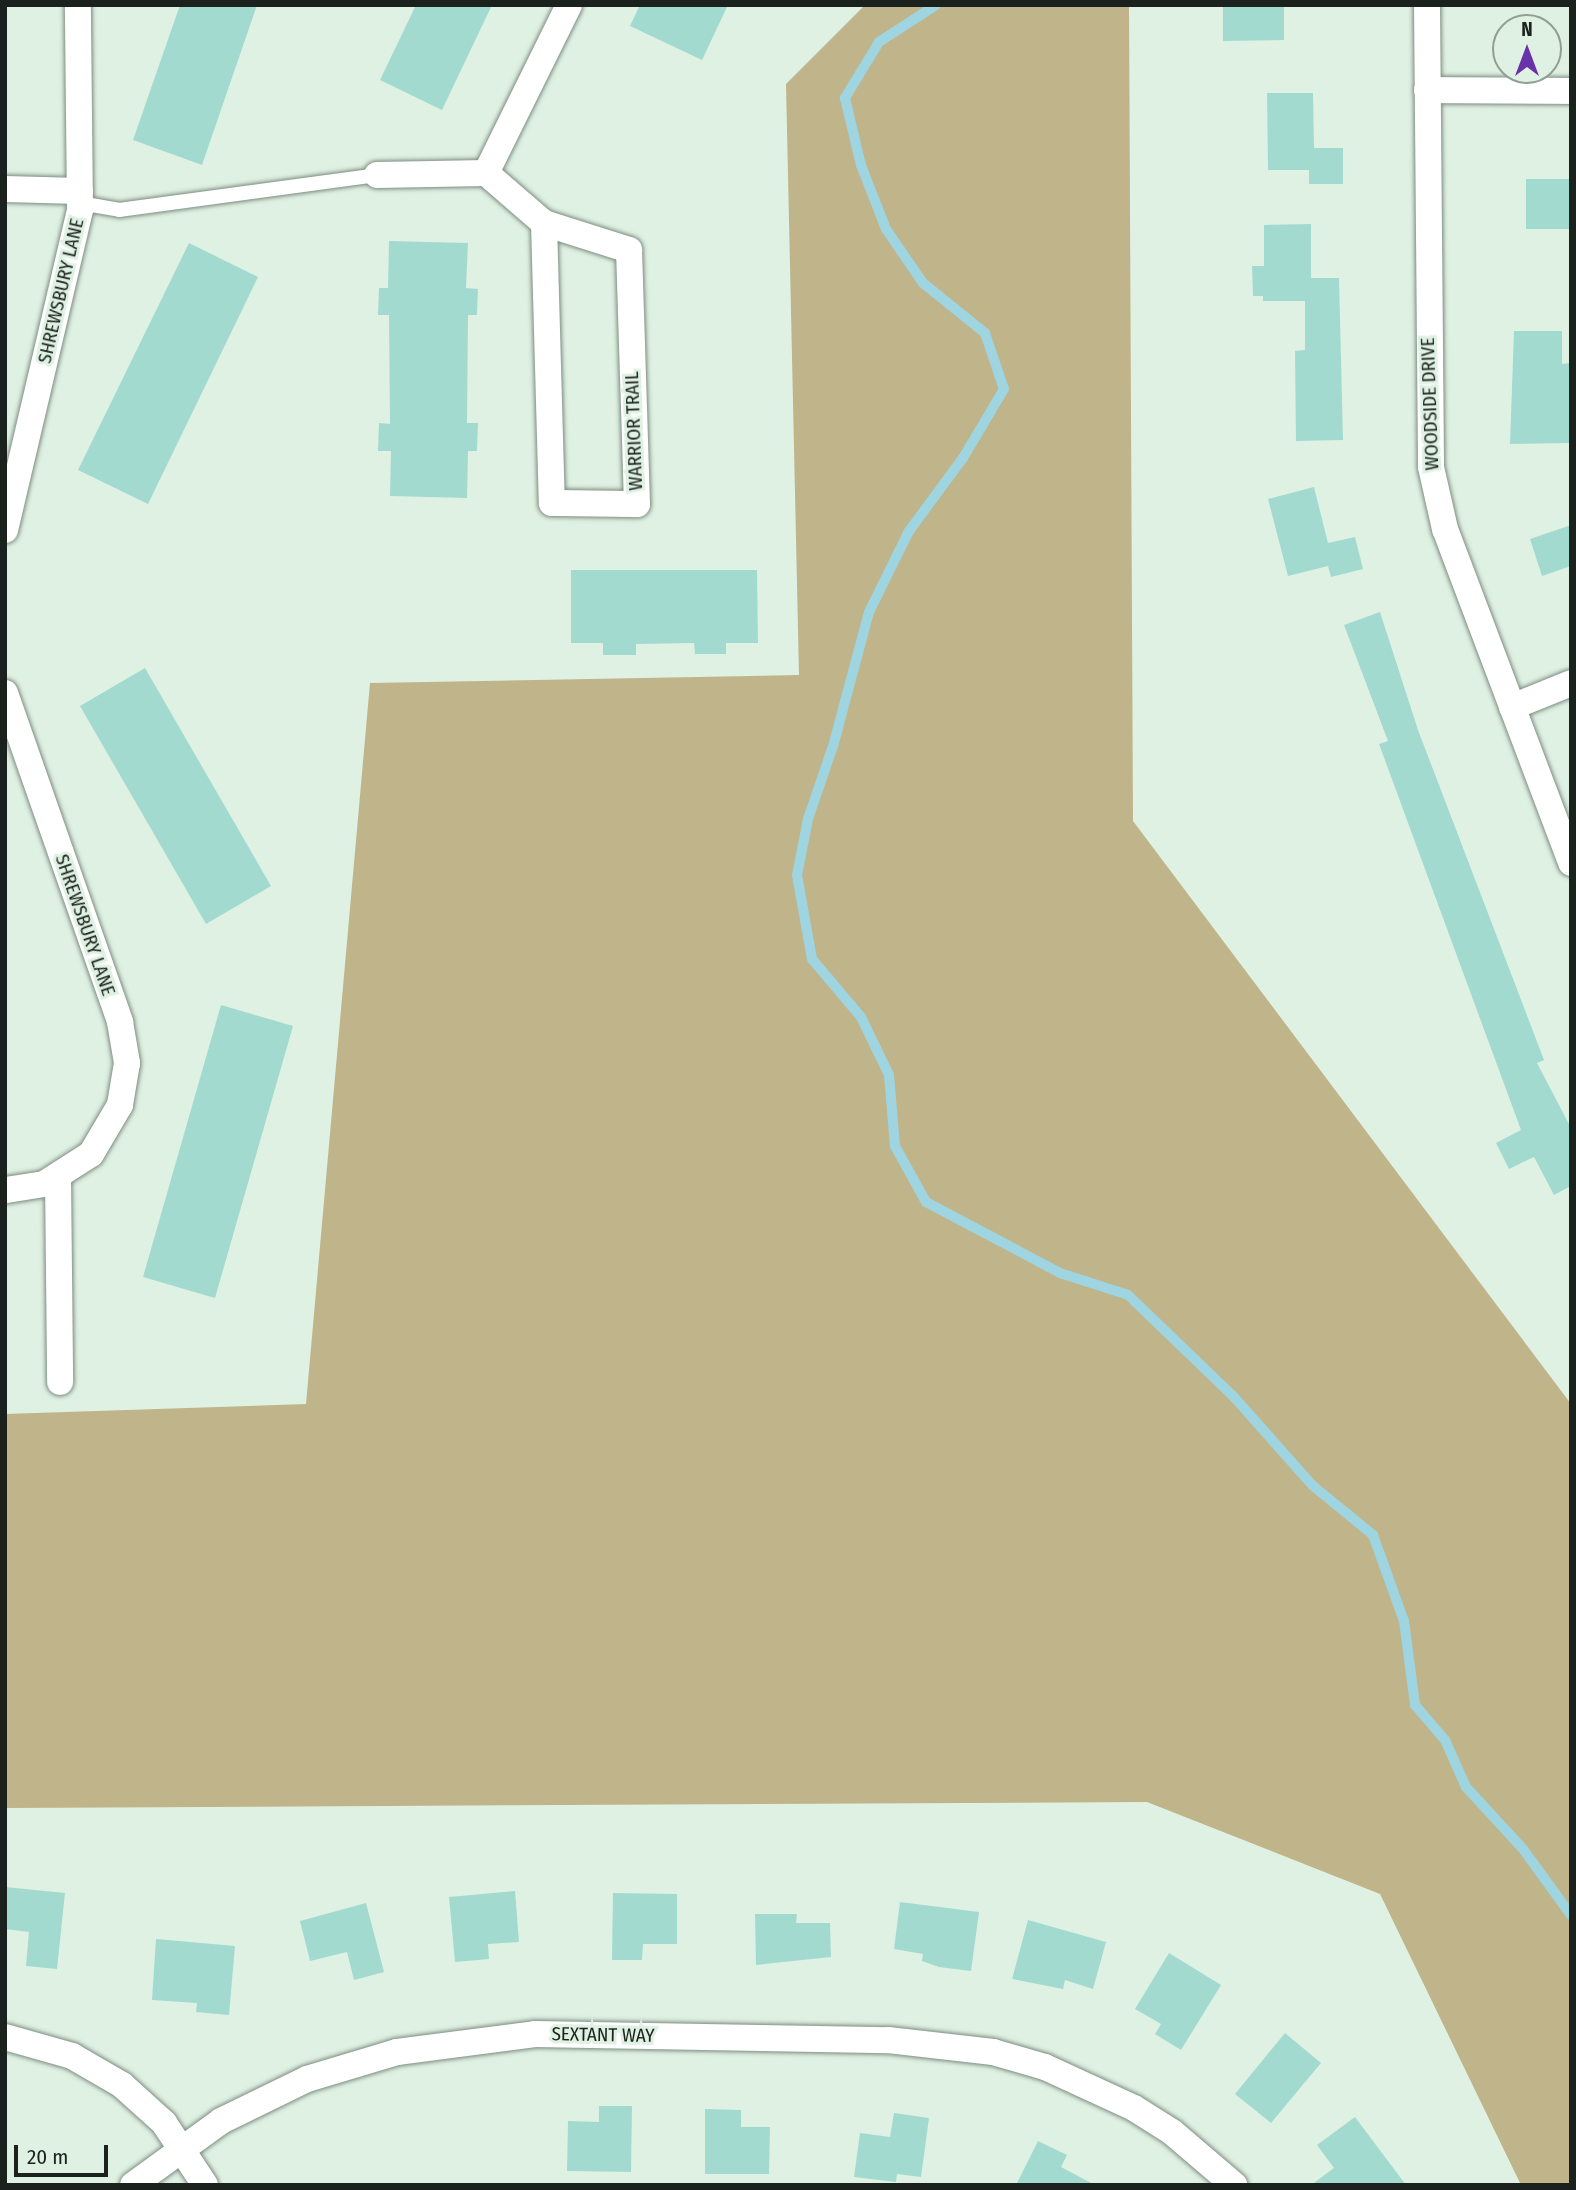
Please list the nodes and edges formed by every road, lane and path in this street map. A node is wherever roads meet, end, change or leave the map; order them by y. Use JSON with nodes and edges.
{"nodes":[{"id":1,"x":78,"y":5,"type":"edge"},
{"id":2,"x":569,"y":5,"type":"edge"},
{"id":3,"x":1427,"y":5,"type":"edge"},
{"id":4,"x":1427,"y":90,"type":"junction"},
{"id":5,"x":1571,"y":91,"type":"edge"},
{"id":6,"x":486,"y":173,"type":"junction"},
{"id":7,"x":370,"y":176,"type":"joint"},
{"id":8,"x":5,"y":189,"type":"edge"},
{"id":9,"x":80,"y":197,"type":"junction"},
{"id":10,"x":544,"y":223,"type":"junction"},
{"id":11,"x":17,"y":429,"type":"edge"},
{"id":12,"x":5,"y":530,"type":"edge"},
{"id":13,"x":1571,"y":682,"type":"edge"},
{"id":14,"x":5,"y":693,"type":"edge"},
{"id":15,"x":1512,"y":707,"type":"junction"},
{"id":16,"x":1571,"y":863,"type":"edge"},
{"id":17,"x":58,"y":1177,"type":"junction"},
{"id":18,"x":5,"y":1190,"type":"edge"},
{"id":19,"x":60,"y":1382,"type":"dead end"},
{"id":20,"x":5,"y":2037,"type":"edge"},
{"id":21,"x":181,"y":2146,"type":"junction"},
{"id":22,"x":133,"y":2185,"type":"edge"},
{"id":23,"x":205,"y":2185,"type":"edge"},
{"id":24,"x":1234,"y":2185,"type":"edge"}],
"edges":[{"from":1,"to":9,"type":"street","name":"SHREWSBURY LANE"},
{"from":2,"to":6,"type":"street"},
{"from":3,"to":4,"type":"street","name":"WOODSIDE DRIVE"},
{"from":4,"to":5,"type":"street"},
{"from":4,"to":15,"type":"street","name":"WOODSIDE DRIVE"},
{"from":6,"to":7,"type":"street"},
{"from":6,"to":10,"type":"street","name":"WARRIOR TRAIL"},
{"from":7,"to":9,"type":"lane"},
{"from":8,"to":9,"type":"street"},
{"from":9,"to":11,"type":"street","name":"SHREWSBURY LANE"},
{"from":10,"to":10,"type":"street","name":"WARRIOR TRAIL"},
{"from":11,"to":12,"type":"street","name":"SHREWSBURY LANE"},
{"from":13,"to":15,"type":"street"},
{"from":14,"to":17,"type":"street","name":"SHREWSBURY LANE"},
{"from":15,"to":16,"type":"street","name":"WOODSIDE DRIVE"},
{"from":17,"to":18,"type":"street"},
{"from":17,"to":19,"type":"street"},
{"from":20,"to":21,"type":"street"},
{"from":21,"to":22,"type":"street","name":"SEXTANT WAY"},
{"from":21,"to":23,"type":"street"},
{"from":21,"to":24,"type":"street","name":"SEXTANT WAY"}]}
